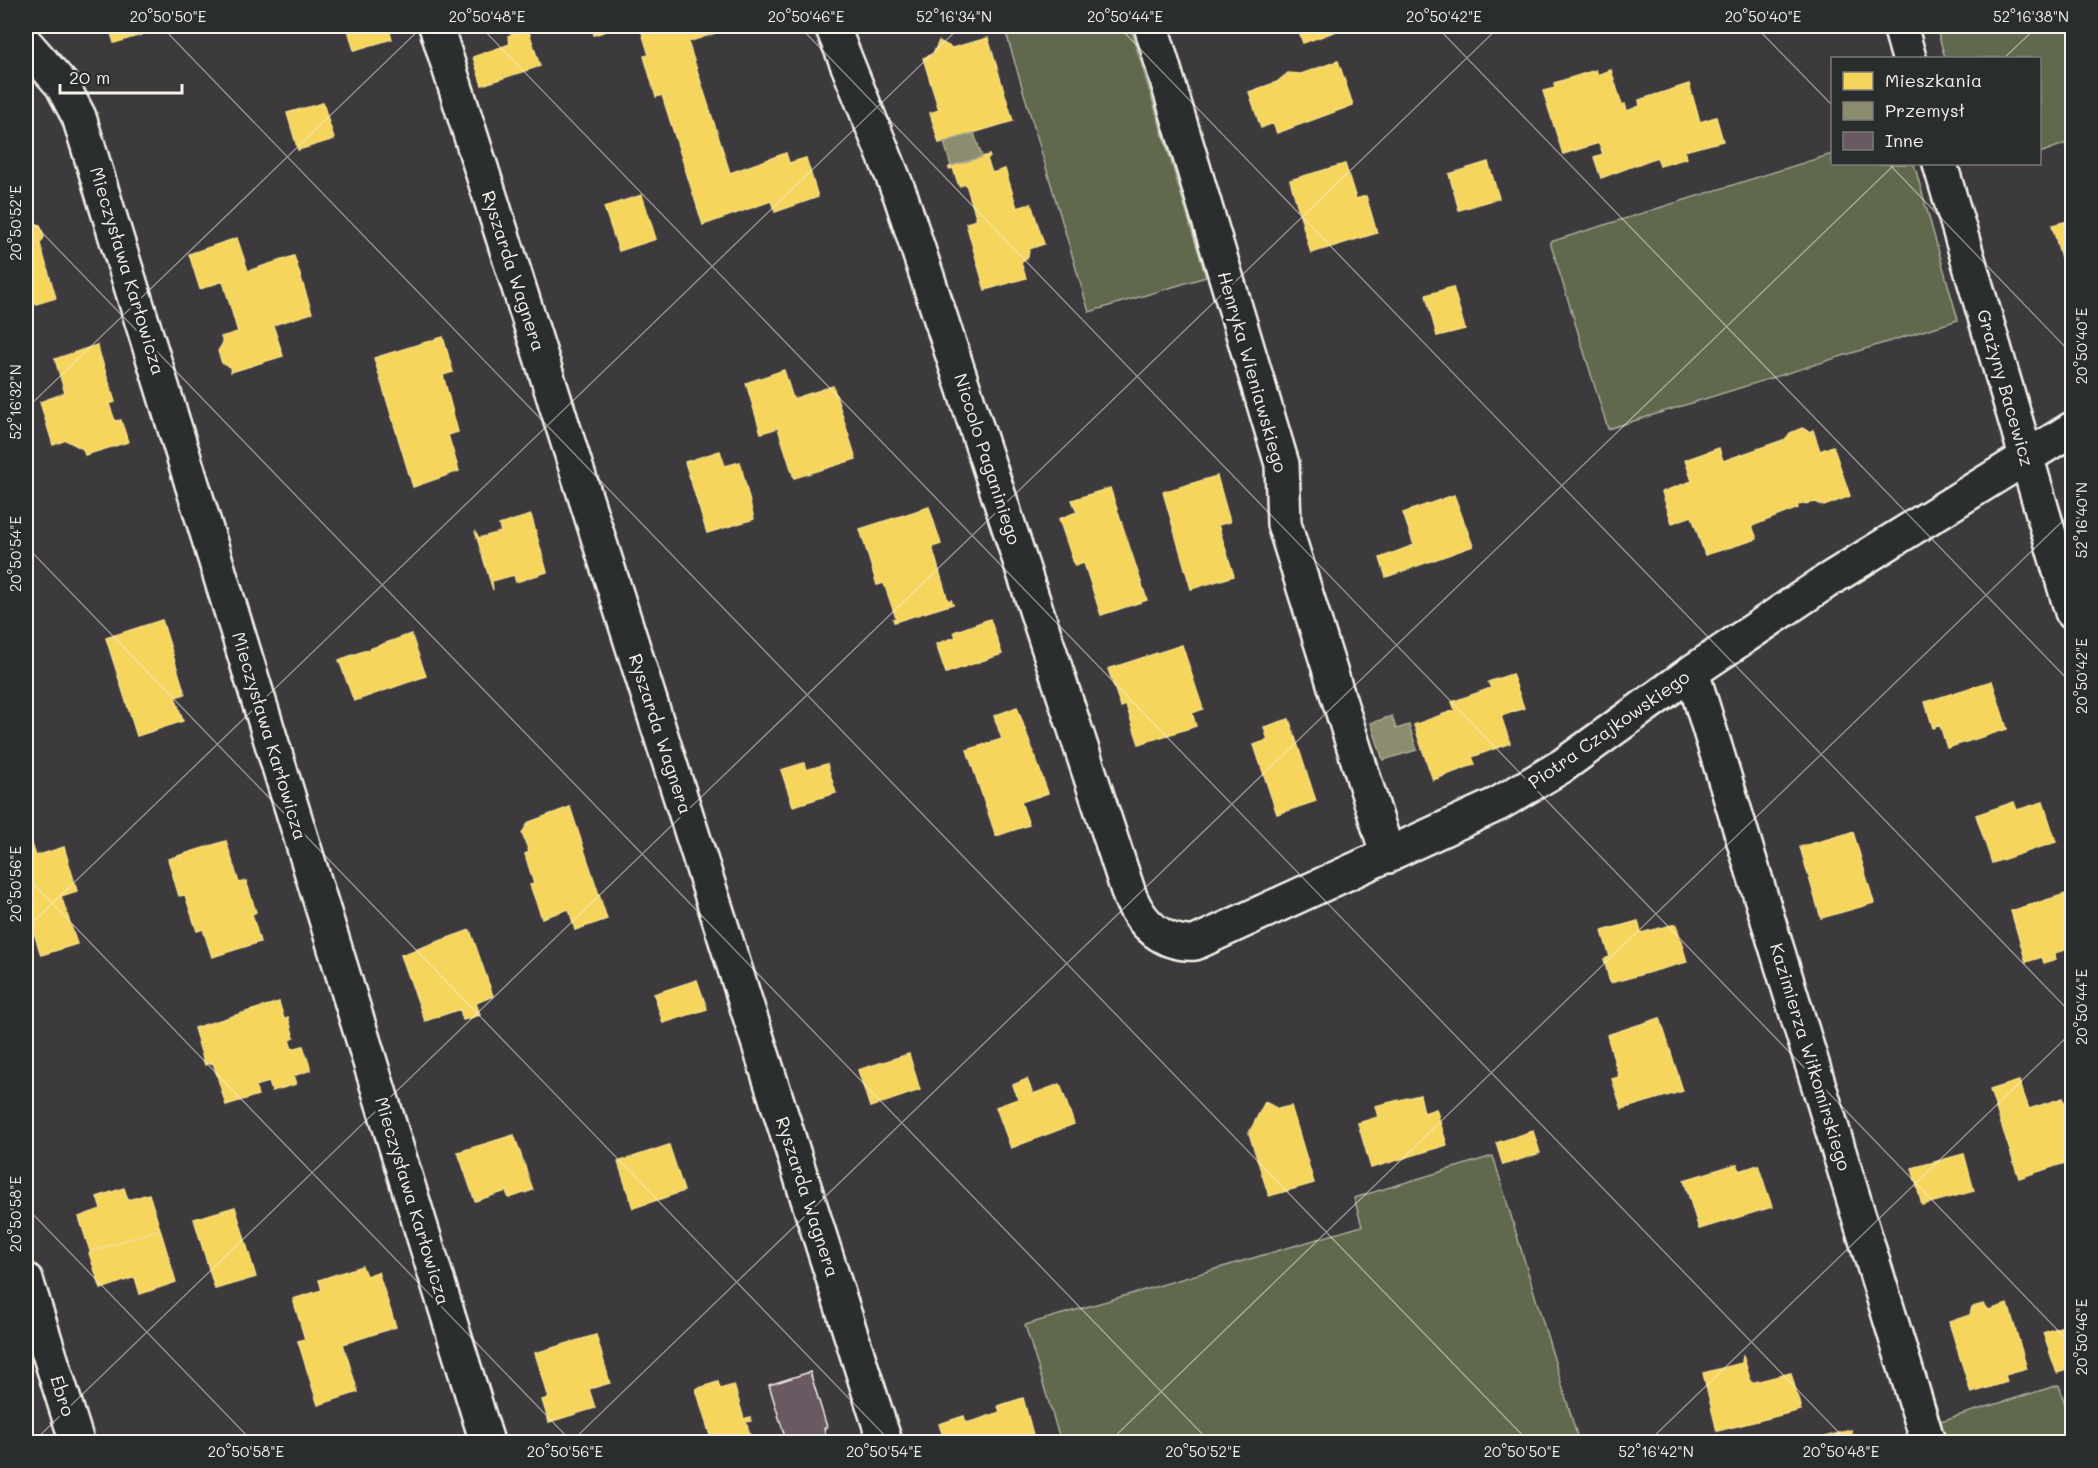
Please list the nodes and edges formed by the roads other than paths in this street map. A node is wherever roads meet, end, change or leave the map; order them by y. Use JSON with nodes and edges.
{"nodes":[{"id":1,"x":436,"y":26,"type":"edge"},
{"id":2,"x":832,"y":26,"type":"edge"},
{"id":3,"x":1151,"y":26,"type":"edge"},
{"id":4,"x":1900,"y":26,"type":"edge"},
{"id":5,"x":26,"y":44,"type":"edge"},
{"id":6,"x":1909,"y":57,"type":"edge"},
{"id":7,"x":1940,"y":165,"type":"edge"},
{"id":8,"x":2073,"y":429,"type":"edge"},
{"id":9,"x":2025,"y":457,"type":"junction"},
{"id":10,"x":2073,"y":612,"type":"edge"},
{"id":11,"x":1692,"y":672,"type":"junction"},
{"id":12,"x":1388,"y":856,"type":"junction"},
{"id":13,"x":1130,"y":897,"type":"joint"},
{"id":14,"x":26,"y":1280,"type":"edge"},
{"id":15,"x":77,"y":1443,"type":"edge"},
{"id":16,"x":487,"y":1443,"type":"edge"},
{"id":17,"x":885,"y":1443,"type":"edge"},
{"id":18,"x":1928,"y":1443,"type":"edge"}],
"edges":[{"from":1,"to":17,"type":"street","name":"Ryszarda Wagnera"},
{"from":2,"to":13,"type":"street","name":"Niccolo Paganiniego"},
{"from":3,"to":12,"type":"street","name":"Henryka Wieniawskiego"},
{"from":4,"to":6,"type":"street"},
{"from":5,"to":16,"type":"street","name":"Mieczysława Karłowicza"},
{"from":7,"to":9,"type":"street","name":"Grażyny Bacewicz"},
{"from":8,"to":9,"type":"street","name":"Piotra Czajkowskiego"},
{"from":9,"to":10,"type":"street","name":"Grażyny Bacewicz"},
{"from":9,"to":11,"type":"street","name":"Piotra Czajkowskiego"},
{"from":11,"to":12,"type":"street","name":"Piotra Czajkowskiego"},
{"from":11,"to":18,"type":"street","name":"Kazimierza Wiłkomirskiego"},
{"from":12,"to":13,"type":"street","name":"Piotra Czajkowskiego"},
{"from":14,"to":15,"type":"street","name":"Ebro"}]}
